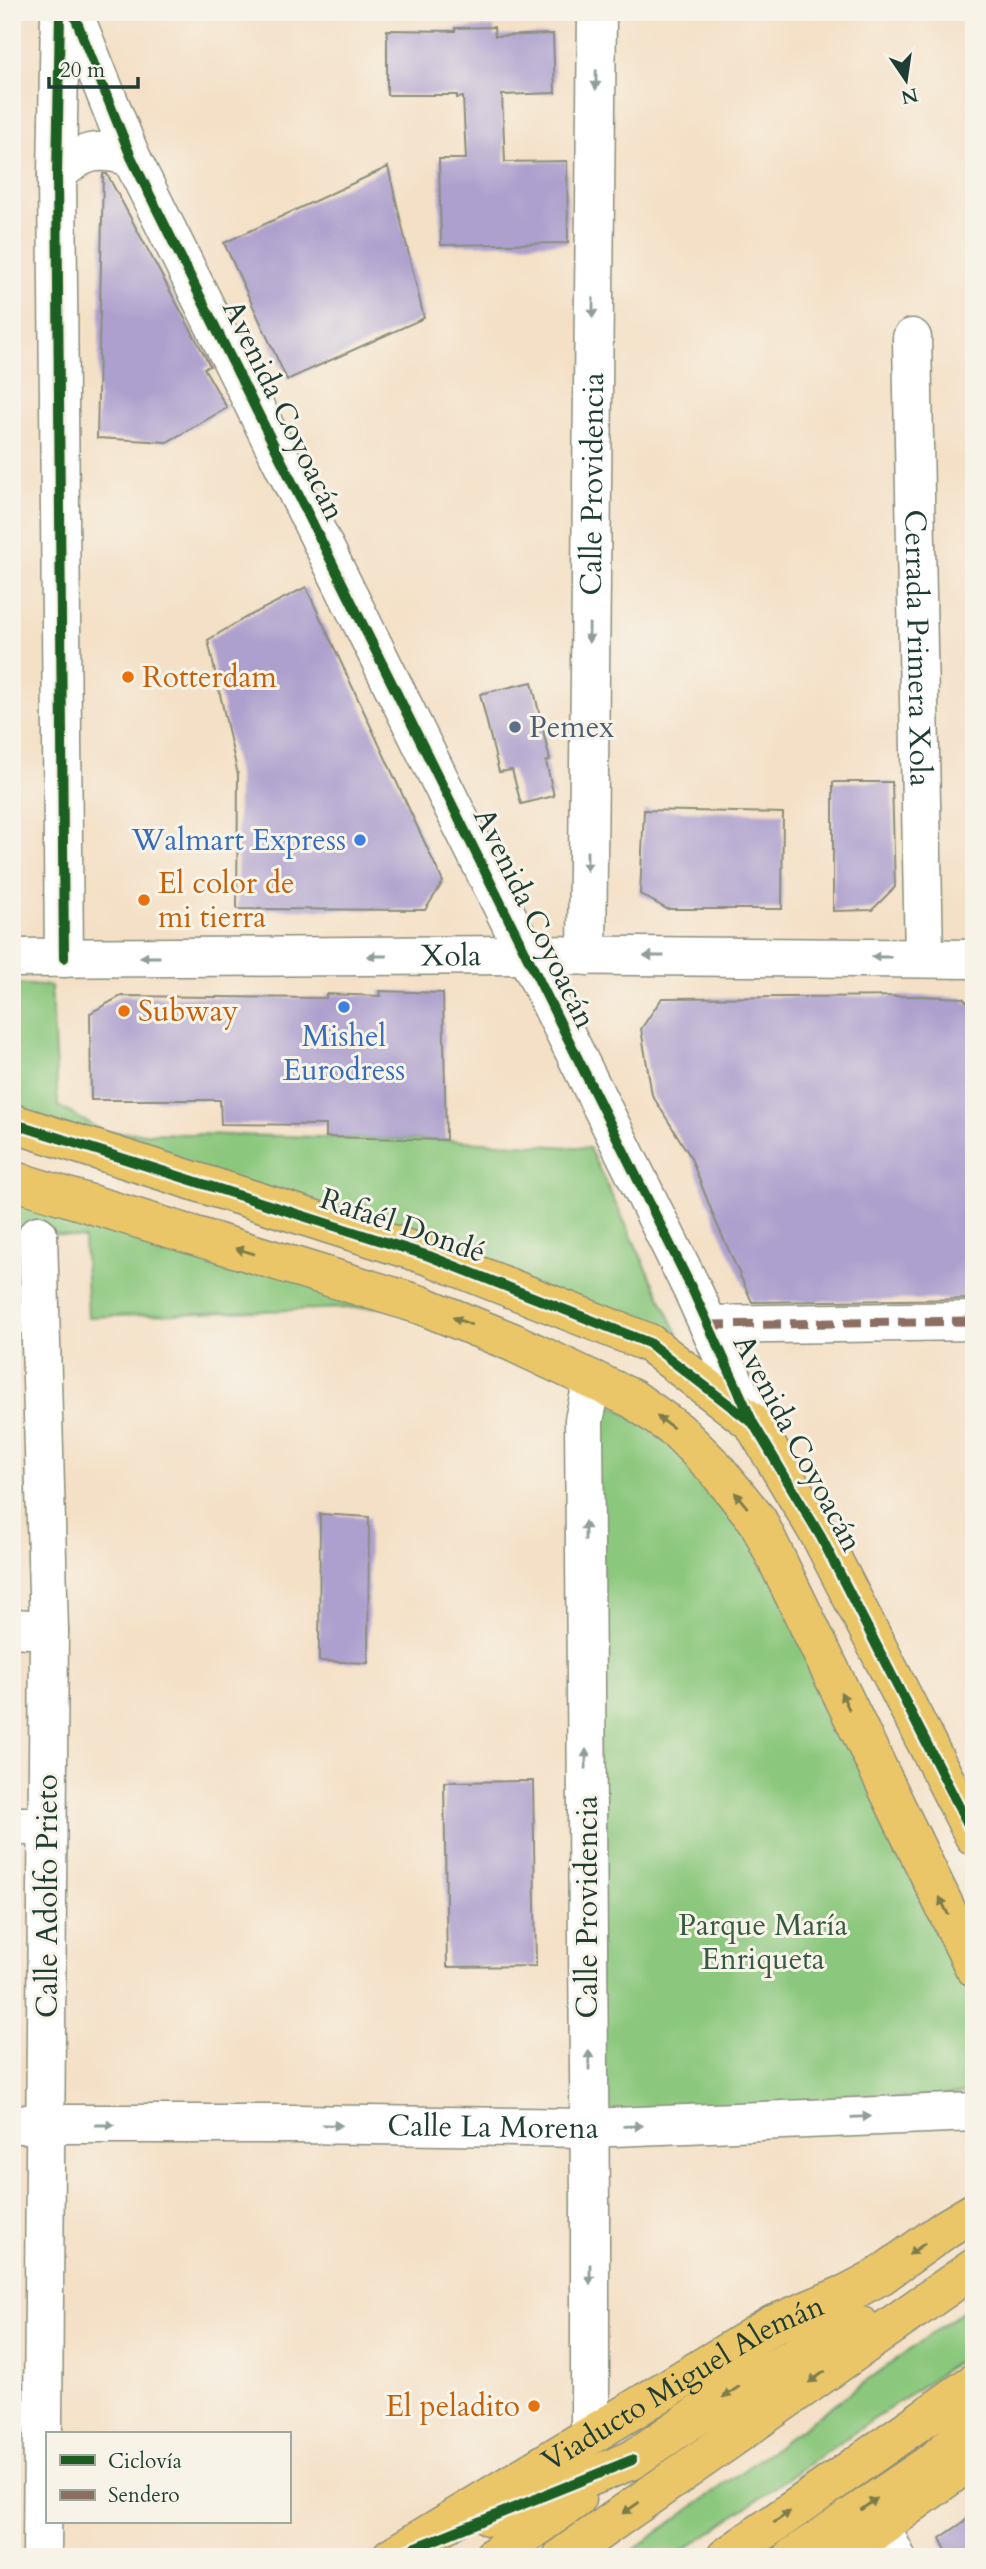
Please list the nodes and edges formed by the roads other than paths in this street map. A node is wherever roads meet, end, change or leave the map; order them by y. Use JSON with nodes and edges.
{"nodes":[{"id":1,"x":60,"y":12,"type":"edge"},
{"id":2,"x":74,"y":12,"type":"edge"},
{"id":3,"x":597,"y":12,"type":"edge"},
{"id":4,"x":131,"y":158,"type":"junction"},
{"id":5,"x":57,"y":175,"type":"junction"},
{"id":6,"x":912,"y":338,"type":"dead end"},
{"id":7,"x":526,"y":955,"type":"junction"},
{"id":8,"x":587,"y":956,"type":"junction"},
{"id":9,"x":12,"y":958,"type":"edge"},
{"id":10,"x":64,"y":958,"type":"junction"},
{"id":11,"x":924,"y":958,"type":"junction"},
{"id":12,"x":974,"y":959,"type":"edge"},
{"id":13,"x":12,"y":1123,"type":"edge"},
{"id":14,"x":12,"y":1180,"type":"edge"},
{"id":15,"x":38,"y":1235,"type":"dead end"},
{"id":16,"x":974,"y":1321,"type":"edge"},
{"id":17,"x":709,"y":1325,"type":"junction"},
{"id":18,"x":593,"y":1380,"type":"junction"},
{"id":19,"x":753,"y":1423,"type":"junction"},
{"id":20,"x":29,"y":1491,"type":"edge"},
{"id":21,"x":31,"y":1629,"type":"edge"},
{"id":22,"x":30,"y":1826,"type":"edge"},
{"id":23,"x":974,"y":1836,"type":"edge"},
{"id":24,"x":974,"y":1967,"type":"edge"},
{"id":25,"x":974,"y":2112,"type":"edge"},
{"id":26,"x":902,"y":2115,"type":"junction"},
{"id":27,"x":29,"y":2124,"type":"edge"},
{"id":28,"x":589,"y":2128,"type":"junction"},
{"id":29,"x":974,"y":2128,"type":"edge"},
{"id":30,"x":974,"y":2212,"type":"edge"},
{"id":31,"x":974,"y":2268,"type":"edge"},
{"id":32,"x":925,"y":2301,"type":"junction"},
{"id":33,"x":974,"y":2383,"type":"edge"},
{"id":34,"x":974,"y":2425,"type":"edge"},
{"id":35,"x":28,"y":2427,"type":"edge"},
{"id":36,"x":590,"y":2435,"type":"junction"},
{"id":37,"x":974,"y":2458,"type":"edge"},
{"id":38,"x":632,"y":2460,"type":"junction"},
{"id":39,"x":889,"y":2542,"type":"edge"},
{"id":40,"x":42,"y":2557,"type":"edge"},
{"id":41,"x":392,"y":2557,"type":"edge"},
{"id":42,"x":493,"y":2557,"type":"edge"},
{"id":43,"x":562,"y":2557,"type":"edge"},
{"id":44,"x":726,"y":2557,"type":"edge"},
{"id":45,"x":793,"y":2557,"type":"edge"},
{"id":46,"x":839,"y":2557,"type":"edge"}],
"edges":[{"from":1,"to":5,"type":"street"},
{"from":2,"to":4,"type":"street","name":"Avenida Coyoacán"},
{"from":3,"to":8,"type":"street","name":"Calle Providencia","one_way":true},
{"from":4,"to":5,"type":"street"},
{"from":4,"to":7,"type":"street","name":"Avenida Coyoacán"},
{"from":5,"to":10,"type":"street"},
{"from":6,"to":11,"type":"street","name":"Cerrada Primera Xola"},
{"from":7,"to":8,"type":"street","name":"Xola"},
{"from":7,"to":10,"type":"street","name":"Xola","one_way":true},
{"from":7,"to":17,"type":"street","name":"Avenida Coyoacán"},
{"from":11,"to":8,"type":"street","name":"Xola","one_way":true},
{"from":9,"to":10,"type":"street","name":"Xola"},
{"from":11,"to":12,"type":"street","name":"Xola"},
{"from":13,"to":19,"type":"main road","name":"Rafaél Dondé"},
{"from":18,"to":14,"type":"main road","one_way":true},
{"from":15,"to":20,"type":"street","name":"Calle Adolfo Prieto"},
{"from":16,"to":17,"type":"street"},
{"from":17,"to":19,"type":"street","name":"Avenida Coyoacán"},
{"from":24,"to":18,"type":"main road","one_way":true},
{"from":28,"to":18,"type":"street","name":"Calle Providencia","one_way":true},
{"from":19,"to":23,"type":"main road","name":"Avenida Coyoacán"},
{"from":20,"to":21,"type":"street","name":"Calle Adolfo Prieto"},
{"from":21,"to":22,"type":"street","name":"Calle Adolfo Prieto"},
{"from":22,"to":27,"type":"street","name":"Calle Adolfo Prieto"},
{"from":25,"to":26,"type":"street","name":"Calle La Morena"},
{"from":28,"to":26,"type":"street","name":"Calle La Morena","one_way":true},
{"from":26,"to":29,"type":"street"},
{"from":27,"to":28,"type":"street","name":"Calle La Morena","one_way":true},
{"from":27,"to":35,"type":"street","name":"Calle Adolfo Prieto"},
{"from":28,"to":36,"type":"street","name":"Calle Providencia","one_way":true},
{"from":30,"to":36,"type":"main road","name":"Viaducto Miguel Alemán","one_way":true},
{"from":31,"to":32,"type":"main road","name":"Viaducto Miguel Alemán"},
{"from":32,"to":38,"type":"main road","one_way":true},
{"from":32,"to":43,"type":"main road","name":"Viaducto Miguel Alemán","one_way":true},
{"from":44,"to":33,"type":"main road","one_way":true},
{"from":45,"to":34,"type":"main road","one_way":true},
{"from":35,"to":40,"type":"street","name":"Calle Adolfo Prieto"},
{"from":36,"to":41,"type":"main road","name":"Viaducto Miguel Alemán"},
{"from":37,"to":39,"type":"main road"},
{"from":38,"to":41,"type":"main road"},
{"from":38,"to":42,"type":"main road","name":"Viaducto Miguel Alemán"},
{"from":39,"to":46,"type":"main road"}]}
